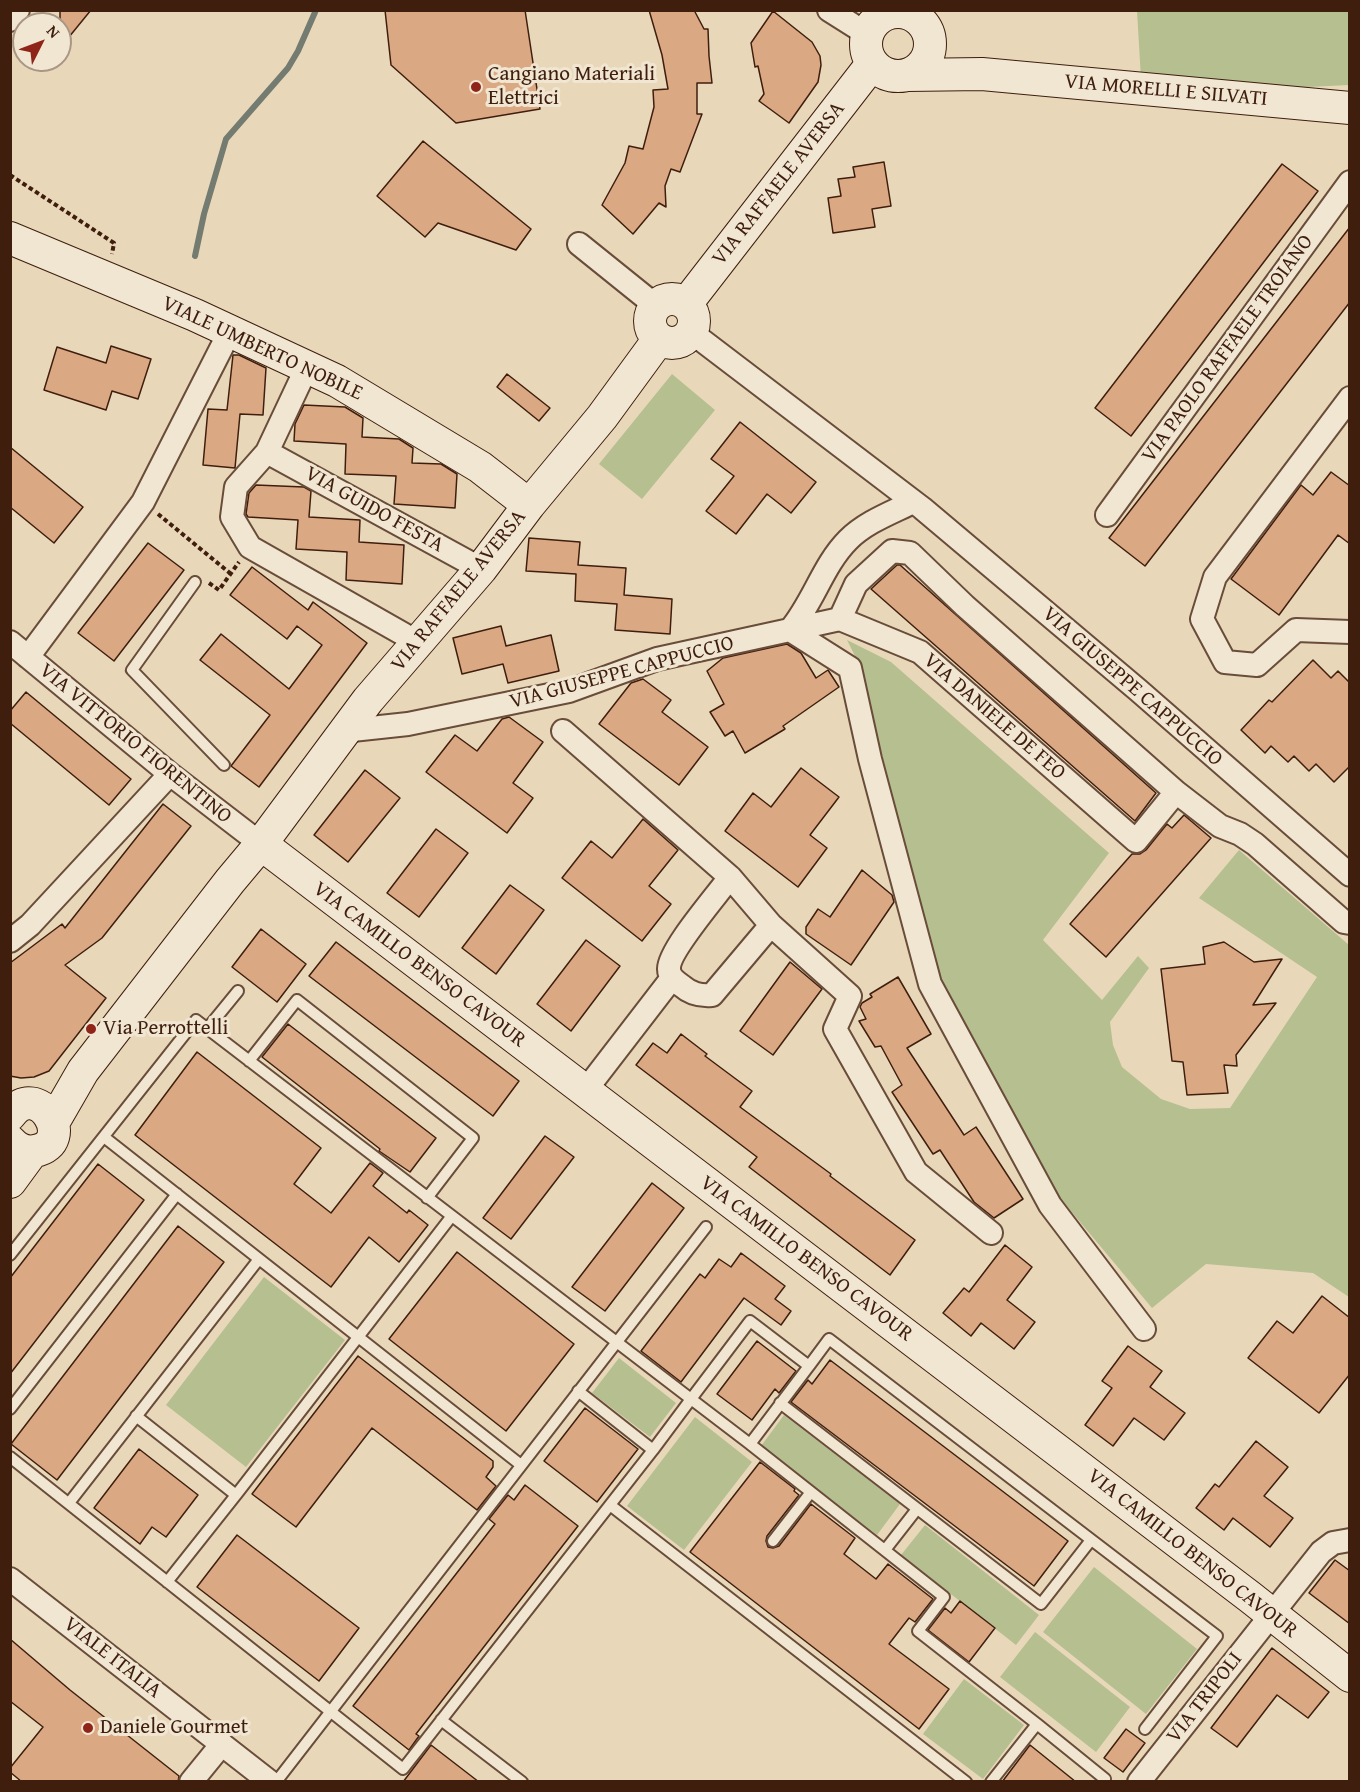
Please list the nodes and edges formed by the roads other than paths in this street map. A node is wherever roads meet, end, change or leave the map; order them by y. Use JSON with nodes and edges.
{"nodes":[{"id":1,"x":18,"y":10,"type":"edge"},
{"id":2,"x":829,"y":10,"type":"edge"},
{"id":3,"x":899,"y":11,"type":"edge"},
{"id":4,"x":10,"y":20,"type":"edge"},
{"id":5,"x":930,"y":37,"type":"junction"},
{"id":6,"x":870,"y":49,"type":"junction"},
{"id":7,"x":982,"y":74,"type":"junction"},
{"id":8,"x":907,"y":75,"type":"junction"},
{"id":9,"x":1350,"y":108,"type":"edge"},
{"id":10,"x":1350,"y":182,"type":"edge"},
{"id":11,"x":10,"y":238,"type":"edge"},
{"id":12,"x":579,"y":244,"type":"dead end"},
{"id":13,"x":678,"y":314,"type":"junction"},
{"id":14,"x":230,"y":331,"type":"junction"},
{"id":15,"x":302,"y":379,"type":"junction"},
{"id":16,"x":1350,"y":398,"type":"edge"},
{"id":17,"x":267,"y":452,"type":"junction"},
{"id":18,"x":913,"y":502,"type":"junction"},
{"id":19,"x":529,"y":505,"type":"junction"},
{"id":20,"x":1107,"y":515,"type":"dead end"},
{"id":21,"x":481,"y":569,"type":"junction"},
{"id":22,"x":195,"y":582,"type":"dead end"},
{"id":23,"x":840,"y":619,"type":"junction"},
{"id":24,"x":790,"y":630,"type":"junction"},
{"id":25,"x":1350,"y":632,"type":"edge"},
{"id":26,"x":10,"y":642,"type":"edge"},
{"id":27,"x":419,"y":643,"type":"junction"},
{"id":28,"x":28,"y":657,"type":"junction"},
{"id":29,"x":344,"y":731,"type":"junction"},
{"id":30,"x":563,"y":731,"type":"dead end"},
{"id":31,"x":224,"y":765,"type":"dead end"},
{"id":32,"x":170,"y":774,"type":"junction"},
{"id":33,"x":1176,"y":792,"type":"junction"},
{"id":34,"x":261,"y":844,"type":"junction"},
{"id":35,"x":1350,"y":875,"type":"edge"},
{"id":36,"x":730,"y":877,"type":"junction"},
{"id":37,"x":1350,"y":923,"type":"edge"},
{"id":38,"x":771,"y":925,"type":"junction"},
{"id":39,"x":10,"y":941,"type":"edge"},
{"id":40,"x":672,"y":978,"type":"junction"},
{"id":41,"x":238,"y":991,"type":"dead end"},
{"id":42,"x":207,"y":1029,"type":"junction"},
{"id":43,"x":249,"y":1061,"type":"junction"},
{"id":44,"x":585,"y":1091,"type":"junction"},
{"id":45,"x":22,"y":1128,"type":"edge"},
{"id":46,"x":104,"y":1137,"type":"junction"},
{"id":47,"x":10,"y":1182,"type":"edge"},
{"id":48,"x":177,"y":1194,"type":"junction"},
{"id":49,"x":427,"y":1198,"type":"junction"},
{"id":50,"x":452,"y":1217,"type":"junction"},
{"id":51,"x":706,"y":1227,"type":"dead end"},
{"id":52,"x":991,"y":1233,"type":"dead end"},
{"id":53,"x":10,"y":1255,"type":"edge"},
{"id":54,"x":259,"y":1259,"type":"junction"},
{"id":55,"x":1144,"y":1329,"type":"dead end"},
{"id":56,"x":359,"y":1337,"type":"junction"},
{"id":57,"x":616,"y":1342,"type":"junction"},
{"id":58,"x":809,"y":1366,"type":"junction"},
{"id":59,"x":578,"y":1391,"type":"junction"},
{"id":60,"x":691,"y":1399,"type":"junction"},
{"id":61,"x":780,"y":1403,"type":"junction"},
{"id":62,"x":10,"y":1409,"type":"edge"},
{"id":63,"x":136,"y":1416,"type":"junction"},
{"id":64,"x":750,"y":1444,"type":"junction"},
{"id":65,"x":653,"y":1450,"type":"junction"},
{"id":66,"x":10,"y":1457,"type":"edge"},
{"id":67,"x":521,"y":1465,"type":"junction"},
{"id":68,"x":811,"y":1492,"type":"junction"},
{"id":69,"x":236,"y":1494,"type":"junction"},
{"id":70,"x":69,"y":1503,"type":"junction"},
{"id":71,"x":610,"y":1505,"type":"junction"},
{"id":72,"x":917,"y":1509,"type":"junction"},
{"id":73,"x":1091,"y":1540,"type":"junction"},
{"id":74,"x":773,"y":1541,"type":"dead end"},
{"id":75,"x":1344,"y":1546,"type":"edge"},
{"id":76,"x":885,"y":1550,"type":"junction"},
{"id":77,"x":10,"y":1579,"type":"edge"},
{"id":78,"x":167,"y":1582,"type":"junction"},
{"id":79,"x":1271,"y":1614,"type":"junction"},
{"id":80,"x":1350,"y":1676,"type":"edge"},
{"id":81,"x":330,"y":1712,"type":"junction"},
{"id":82,"x":441,"y":1720,"type":"junction"},
{"id":83,"x":1037,"y":1724,"type":"junction"},
{"id":84,"x":1145,"y":1729,"type":"dead end"},
{"id":85,"x":222,"y":1744,"type":"junction"},
{"id":86,"x":191,"y":1782,"type":"edge"},
{"id":87,"x":270,"y":1782,"type":"edge"},
{"id":88,"x":276,"y":1782,"type":"edge"},
{"id":89,"x":522,"y":1782,"type":"edge"},
{"id":90,"x":966,"y":1782,"type":"edge"},
{"id":91,"x":991,"y":1782,"type":"edge"},
{"id":92,"x":1103,"y":1782,"type":"edge"},
{"id":93,"x":1139,"y":1782,"type":"edge"}],
"edges":[{"from":1,"to":4,"type":"street"},
{"from":2,"to":6,"type":"street"},
{"from":3,"to":5,"type":"main road"},
{"from":3,"to":6,"type":"main road"},
{"from":5,"to":7,"type":"main road"},
{"from":5,"to":8,"type":"main road"},
{"from":6,"to":8,"type":"main road"},
{"from":6,"to":13,"type":"main road","name":"VIA RAFFAELE AVERSA"},
{"from":7,"to":8,"type":"main road","name":"VIA MORELLI E SILVATI"},
{"from":7,"to":9,"type":"main road","name":"VIA MORELLI E SILVATI"},
{"from":10,"to":20,"type":"street","name":"VIA PAOLO RAFFAELE TROIANO"},
{"from":11,"to":14,"type":"main road","name":"VIALE UMBERTO NOBILE"},
{"from":12,"to":13,"type":"street","name":"VIA GIUSEPPE CAPPUCCIO"},
{"from":13,"to":18,"type":"street","name":"VIA GIUSEPPE CAPPUCCIO"},
{"from":13,"to":19,"type":"main road","name":"VIA RAFFAELE AVERSA"},
{"from":14,"to":15,"type":"main road","name":"VIALE UMBERTO NOBILE"},
{"from":14,"to":28,"type":"street"},
{"from":15,"to":17,"type":"street"},
{"from":15,"to":19,"type":"main road","name":"VIALE UMBERTO NOBILE"},
{"from":16,"to":25,"type":"street"},
{"from":17,"to":21,"type":"street","name":"VIA GUIDO FESTA"},
{"from":17,"to":27,"type":"street"},
{"from":18,"to":24,"type":"street"},
{"from":18,"to":35,"type":"street","name":"VIA GIUSEPPE CAPPUCCIO"},
{"from":19,"to":21,"type":"main road","name":"VIA RAFFAELE AVERSA"},
{"from":21,"to":27,"type":"main road","name":"VIA RAFFAELE AVERSA"},
{"from":22,"to":31,"type":"lane"},
{"from":23,"to":24,"type":"street","name":"VIA GIUSEPPE CAPPUCCIO"},
{"from":23,"to":33,"type":"street","name":"VIA DANIELE DE FEO"},
{"from":23,"to":33,"type":"street"},
{"from":24,"to":29,"type":"street","name":"VIA GIUSEPPE CAPPUCCIO"},
{"from":24,"to":55,"type":"street"},
{"from":26,"to":28,"type":"street","name":"VIA VITTORIO FIORENTINO"},
{"from":27,"to":29,"type":"main road","name":"VIA RAFFAELE AVERSA"},
{"from":28,"to":32,"type":"street","name":"VIA VITTORIO FIORENTINO"},
{"from":29,"to":34,"type":"main road","name":"VIA RAFFAELE AVERSA"},
{"from":30,"to":36,"type":"street"},
{"from":32,"to":34,"type":"street","name":"VIA VITTORIO FIORENTINO"},
{"from":32,"to":39,"type":"street"},
{"from":33,"to":37,"type":"street"},
{"from":34,"to":44,"type":"main road","name":"VIA CAMILLO BENSO CAVOUR"},
{"from":34,"to":45,"type":"main road","name":"VIA RAFFAELE AVERSA"},
{"from":36,"to":38,"type":"street"},
{"from":36,"to":40,"type":"street"},
{"from":38,"to":40,"type":"street"},
{"from":38,"to":52,"type":"street"},
{"from":40,"to":44,"type":"street"},
{"from":41,"to":42,"type":"lane"},
{"from":42,"to":43,"type":"lane"},
{"from":42,"to":46,"type":"lane"},
{"from":43,"to":49,"type":"lane"},
{"from":43,"to":49,"type":"lane"},
{"from":44,"to":79,"type":"main road","name":"VIA CAMILLO BENSO CAVOUR"},
{"from":45,"to":47,"type":"main road","name":"VIA RAFFAELE AVERSA"},
{"from":46,"to":48,"type":"lane"},
{"from":46,"to":53,"type":"lane"},
{"from":48,"to":54,"type":"lane"},
{"from":48,"to":62,"type":"lane"},
{"from":49,"to":50,"type":"lane"},
{"from":50,"to":56,"type":"lane"},
{"from":50,"to":57,"type":"lane"},
{"from":51,"to":57,"type":"lane"},
{"from":54,"to":56,"type":"lane"},
{"from":54,"to":63,"type":"lane"},
{"from":56,"to":67,"type":"lane"},
{"from":56,"to":69,"type":"lane"},
{"from":57,"to":59,"type":"lane"},
{"from":57,"to":60,"type":"lane"},
{"from":58,"to":60,"type":"lane"},
{"from":58,"to":61,"type":"lane"},
{"from":58,"to":73,"type":"lane"},
{"from":59,"to":65,"type":"lane"},
{"from":59,"to":67,"type":"lane"},
{"from":60,"to":64,"type":"lane"},
{"from":60,"to":65,"type":"lane"},
{"from":61,"to":64,"type":"lane"},
{"from":61,"to":72,"type":"lane"},
{"from":63,"to":69,"type":"lane"},
{"from":63,"to":70,"type":"lane"},
{"from":64,"to":68,"type":"lane"},
{"from":65,"to":71,"type":"lane"},
{"from":66,"to":70,"type":"lane"},
{"from":67,"to":81,"type":"lane"},
{"from":68,"to":74,"type":"lane"},
{"from":68,"to":76,"type":"lane"},
{"from":69,"to":78,"type":"lane"},
{"from":70,"to":78,"type":"lane"},
{"from":71,"to":82,"type":"lane"},
{"from":71,"to":90,"type":"lane"},
{"from":72,"to":73,"type":"lane"},
{"from":72,"to":76,"type":"lane"},
{"from":73,"to":84,"type":"lane"},
{"from":75,"to":79,"type":"street","name":"VIA TRIPOLI"},
{"from":76,"to":83,"type":"lane"},
{"from":77,"to":85,"type":"street","name":"VIALE ITALIA"},
{"from":78,"to":81,"type":"lane"},
{"from":79,"to":80,"type":"main road","name":"VIA CAMILLO BENSO CAVOUR"},
{"from":79,"to":93,"type":"street","name":"VIA TRIPOLI"},
{"from":81,"to":82,"type":"lane"},
{"from":81,"to":88,"type":"lane"},
{"from":82,"to":89,"type":"lane"},
{"from":83,"to":91,"type":"lane"},
{"from":83,"to":92,"type":"lane"},
{"from":85,"to":86,"type":"street"},
{"from":85,"to":87,"type":"street","name":"VIALE ITALIA"}]}
